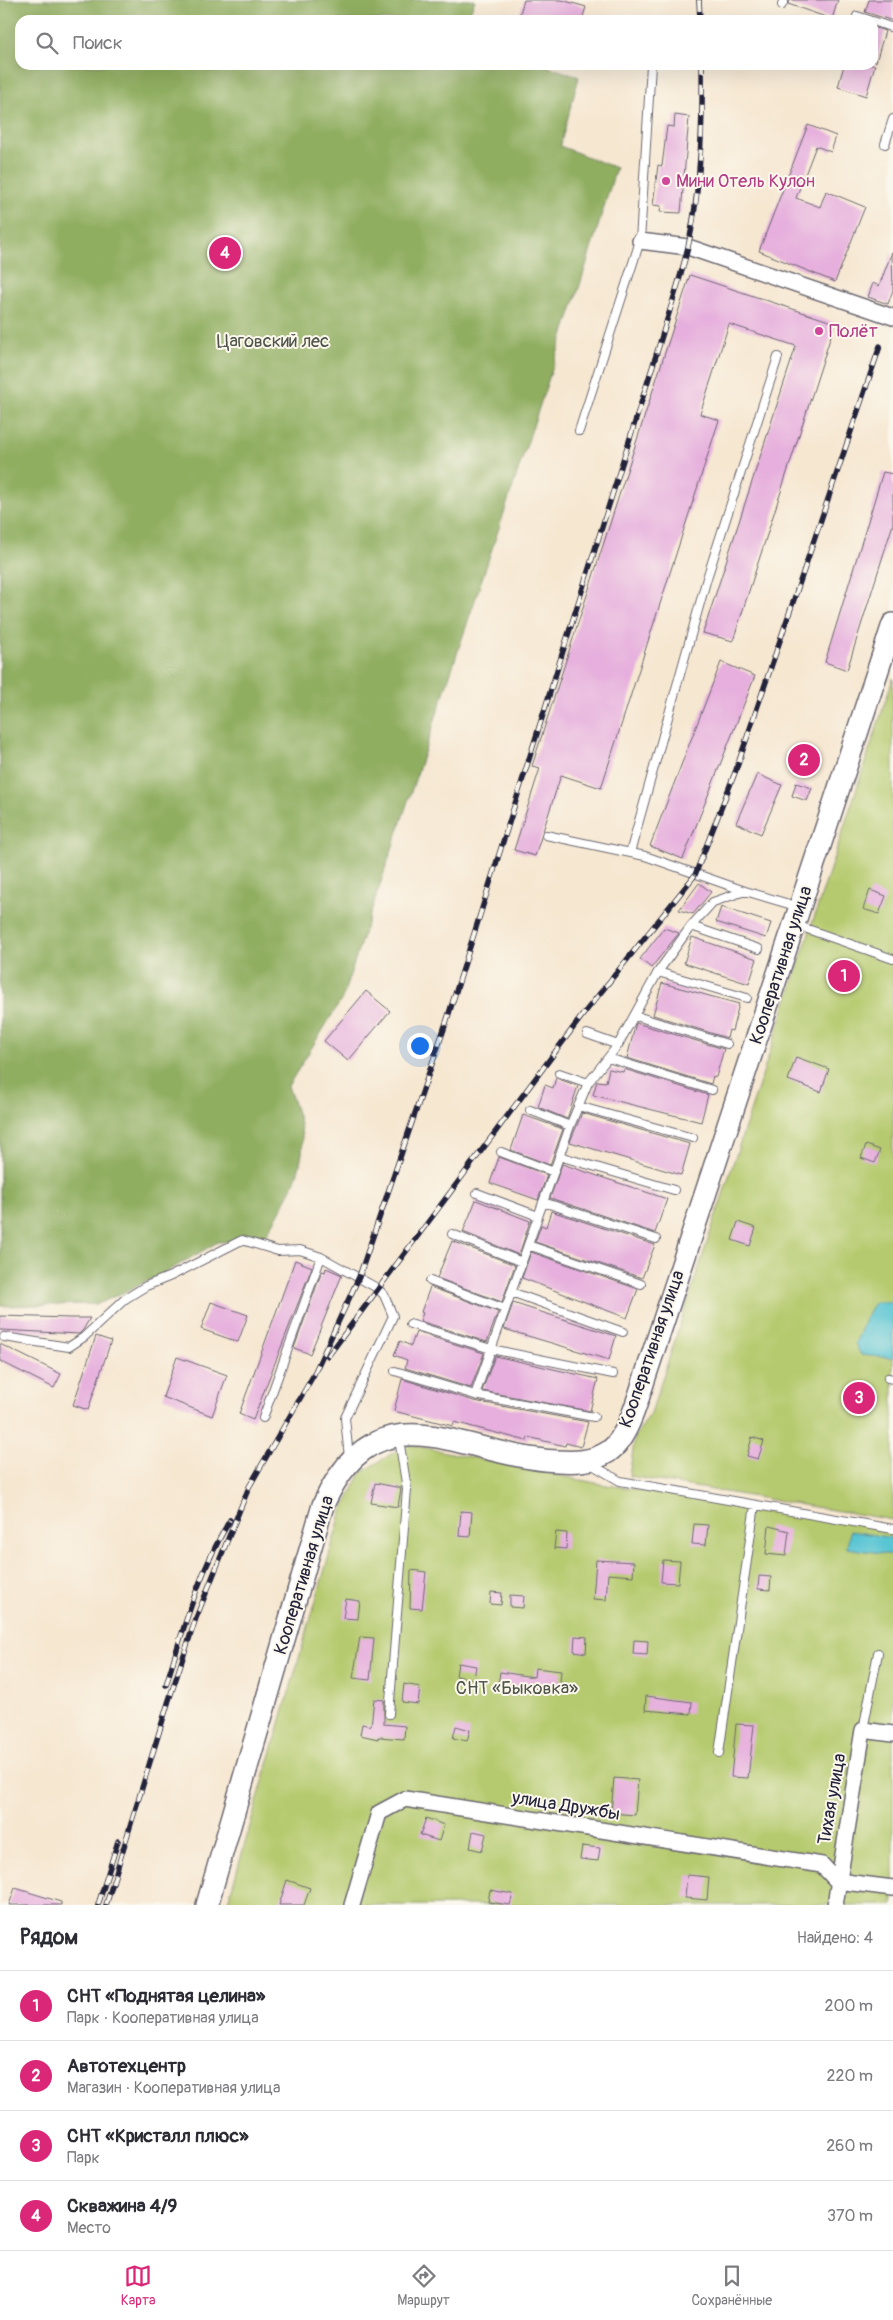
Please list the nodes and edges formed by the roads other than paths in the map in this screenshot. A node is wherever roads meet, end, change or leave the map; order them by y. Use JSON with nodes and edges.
{"nodes":[{"id":1,"x":878,"y":23,"type":"edge"},
{"id":2,"x":893,"y":28,"type":"edge"},
{"id":3,"x":651,"y":70,"type":"edge"},
{"id":4,"x":893,"y":119,"type":"edge"},
{"id":5,"x":885,"y":144,"type":"dead end"},
{"id":6,"x":640,"y":241,"type":"junction"},
{"id":7,"x":893,"y":317,"type":"edge"},
{"id":8,"x":778,"y":357,"type":"dead end"},
{"id":9,"x":579,"y":431,"type":"dead end"},
{"id":10,"x":893,"y":624,"type":"edge"},
{"id":11,"x":546,"y":835,"type":"dead end"},
{"id":12,"x":630,"y":853,"type":"junction"},
{"id":13,"x":745,"y":891,"type":"junction"},
{"id":14,"x":797,"y":916,"type":"junction"},
{"id":15,"x":692,"y":926,"type":"junction"},
{"id":16,"x":759,"y":949,"type":"dead end"},
{"id":17,"x":893,"y":959,"type":"edge"},
{"id":18,"x":658,"y":972,"type":"junction"},
{"id":19,"x":747,"y":998,"type":"dead end"},
{"id":20,"x":636,"y":1016,"type":"junction"},
{"id":21,"x":587,"y":1034,"type":"dead end"},
{"id":22,"x":727,"y":1044,"type":"dead end"},
{"id":23,"x":618,"y":1045,"type":"junction"},
{"id":24,"x":608,"y":1058,"type":"junction"},
{"id":25,"x":559,"y":1073,"type":"dead end"},
{"id":26,"x":588,"y":1083,"type":"junction"},
{"id":27,"x":712,"y":1090,"type":"dead end"},
{"id":28,"x":578,"y":1106,"type":"junction"},
{"id":29,"x":530,"y":1110,"type":"dead end"},
{"id":30,"x":570,"y":1126,"type":"junction"},
{"id":31,"x":693,"y":1138,"type":"dead end"},
{"id":32,"x":501,"y":1152,"type":"dead end"},
{"id":33,"x":559,"y":1156,"type":"junction"},
{"id":34,"x":554,"y":1172,"type":"junction"},
{"id":35,"x":674,"y":1190,"type":"dead end"},
{"id":36,"x":477,"y":1193,"type":"dead end"},
{"id":37,"x":543,"y":1202,"type":"junction"},
{"id":38,"x":538,"y":1216,"type":"junction"},
{"id":39,"x":452,"y":1234,"type":"dead end"},
{"id":40,"x":656,"y":1239,"type":"dead end"},
{"id":41,"x":528,"y":1245,"type":"junction"},
{"id":42,"x":321,"y":1257,"type":"junction"},
{"id":43,"x":522,"y":1262,"type":"junction"},
{"id":44,"x":430,"y":1281,"type":"dead end"},
{"id":45,"x":641,"y":1284,"type":"dead end"},
{"id":46,"x":511,"y":1292,"type":"junction"},
{"id":47,"x":505,"y":1309,"type":"junction"},
{"id":48,"x":410,"y":1324,"type":"dead end"},
{"id":49,"x":623,"y":1332,"type":"dead end"},
{"id":50,"x":4,"y":1337,"type":"dead end"},
{"id":51,"x":491,"y":1349,"type":"junction"},
{"id":52,"x":395,"y":1371,"type":"dead end"},
{"id":53,"x":612,"y":1374,"type":"dead end"},
{"id":54,"x":475,"y":1395,"type":"junction"},
{"id":55,"x":594,"y":1417,"type":"dead end"},
{"id":56,"x":263,"y":1418,"type":"dead end"},
{"id":57,"x":398,"y":1434,"type":"junction"},
{"id":58,"x":350,"y":1460,"type":"junction"},
{"id":59,"x":587,"y":1461,"type":"junction"},
{"id":60,"x":755,"y":1505,"type":"junction"},
{"id":61,"x":893,"y":1529,"type":"edge"},
{"id":62,"x":878,"y":1653,"type":"dead end"},
{"id":63,"x":389,"y":1714,"type":"dead end"},
{"id":64,"x":863,"y":1730,"type":"junction"},
{"id":65,"x":893,"y":1734,"type":"edge"},
{"id":66,"x":719,"y":1753,"type":"dead end"},
{"id":67,"x":837,"y":1881,"type":"junction"},
{"id":68,"x":893,"y":1888,"type":"edge"},
{"id":69,"x":207,"y":1905,"type":"edge"},
{"id":70,"x":352,"y":1905,"type":"edge"},
{"id":71,"x":834,"y":1905,"type":"edge"}],
"edges":[{"from":1,"to":2,"type":"lane"},
{"from":3,"to":6,"type":"lane"},
{"from":4,"to":5,"type":"lane"},
{"from":6,"to":7,"type":"street"},
{"from":6,"to":9,"type":"lane"},
{"from":8,"to":12,"type":"lane"},
{"from":10,"to":14,"type":"main road","name":"Кооперативная улица"},
{"from":11,"to":12,"type":"lane"},
{"from":12,"to":13,"type":"lane"},
{"from":13,"to":14,"type":"lane"},
{"from":13,"to":15,"type":"lane"},
{"from":14,"to":17,"type":"lane"},
{"from":14,"to":59,"type":"main road","name":"Кооперативная улица"},
{"from":15,"to":16,"type":"lane"},
{"from":15,"to":18,"type":"lane"},
{"from":18,"to":19,"type":"lane"},
{"from":18,"to":20,"type":"lane"},
{"from":20,"to":22,"type":"lane"},
{"from":20,"to":23,"type":"lane"},
{"from":21,"to":23,"type":"lane"},
{"from":23,"to":24,"type":"lane"},
{"from":24,"to":26,"type":"lane"},
{"from":24,"to":27,"type":"lane"},
{"from":25,"to":26,"type":"lane"},
{"from":26,"to":28,"type":"lane"},
{"from":28,"to":30,"type":"lane"},
{"from":28,"to":31,"type":"lane"},
{"from":29,"to":30,"type":"lane"},
{"from":30,"to":33,"type":"lane"},
{"from":32,"to":34,"type":"lane"},
{"from":33,"to":34,"type":"lane"},
{"from":33,"to":35,"type":"lane"},
{"from":34,"to":37,"type":"lane"},
{"from":36,"to":38,"type":"lane"},
{"from":37,"to":38,"type":"lane"},
{"from":37,"to":40,"type":"lane"},
{"from":38,"to":41,"type":"lane"},
{"from":39,"to":43,"type":"lane"},
{"from":41,"to":43,"type":"lane"},
{"from":41,"to":45,"type":"lane"},
{"from":42,"to":50,"type":"lane"},
{"from":42,"to":56,"type":"lane"},
{"from":42,"to":58,"type":"lane"},
{"from":43,"to":46,"type":"lane"},
{"from":44,"to":47,"type":"lane"},
{"from":46,"to":47,"type":"lane"},
{"from":46,"to":49,"type":"lane"},
{"from":47,"to":51,"type":"lane"},
{"from":48,"to":51,"type":"lane"},
{"from":51,"to":53,"type":"lane"},
{"from":51,"to":54,"type":"lane"},
{"from":52,"to":54,"type":"lane"},
{"from":54,"to":55,"type":"lane"},
{"from":57,"to":58,"type":"main road","name":"Кооперативная улица"},
{"from":57,"to":59,"type":"main road","name":"Кооперативная улица"},
{"from":57,"to":63,"type":"lane"},
{"from":58,"to":69,"type":"main road","name":"Кооперативная улица"},
{"from":59,"to":60,"type":"lane"},
{"from":60,"to":61,"type":"lane"},
{"from":60,"to":66,"type":"lane"},
{"from":62,"to":64,"type":"lane"},
{"from":64,"to":65,"type":"street"},
{"from":64,"to":67,"type":"street","name":"Тихая улица"},
{"from":67,"to":68,"type":"street"},
{"from":67,"to":70,"type":"street","name":"улица Дружбы"},
{"from":67,"to":71,"type":"street","name":"Тихая улица"}]}
